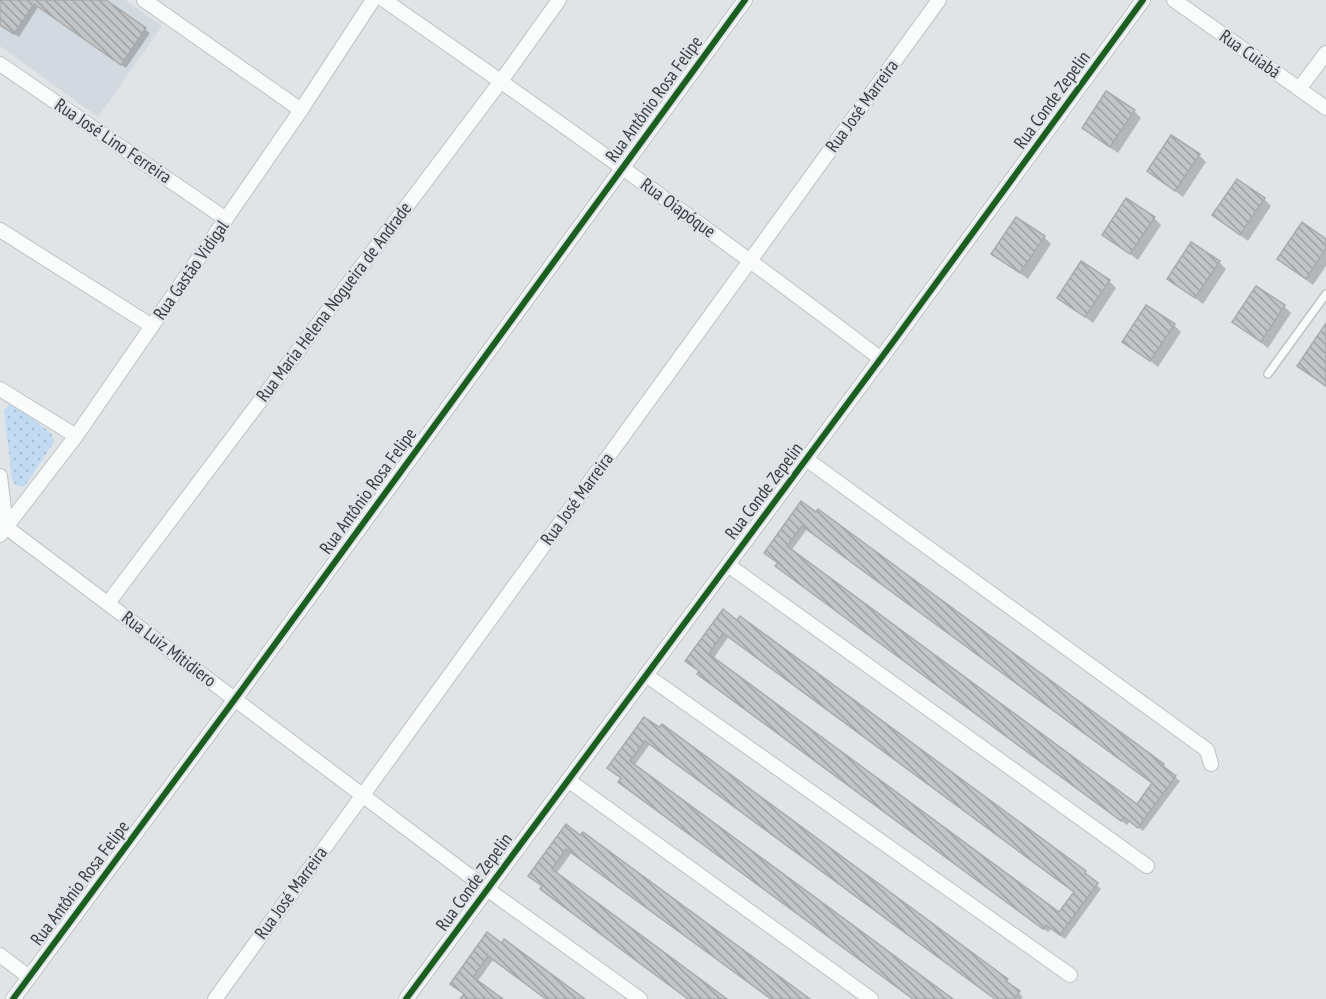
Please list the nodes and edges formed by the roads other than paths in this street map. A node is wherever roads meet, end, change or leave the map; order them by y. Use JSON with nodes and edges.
{"nodes":[{"id":1,"x":144,"y":0,"type":"edge"},
{"id":2,"x":373,"y":0,"type":"edge"},
{"id":3,"x":384,"y":0,"type":"edge"},
{"id":4,"x":559,"y":0,"type":"edge"},
{"id":5,"x":744,"y":0,"type":"edge"},
{"id":6,"x":939,"y":0,"type":"edge"},
{"id":7,"x":1143,"y":0,"type":"edge"},
{"id":8,"x":1174,"y":0,"type":"edge"},
{"id":9,"x":1326,"y":53,"type":"edge"},
{"id":10,"x":0,"y":64,"type":"edge"},
{"id":11,"x":501,"y":81,"type":"junction"},
{"id":12,"x":1299,"y":89,"type":"junction"},
{"id":13,"x":1326,"y":108,"type":"edge"},
{"id":14,"x":301,"y":110,"type":"junction"},
{"id":15,"x":623,"y":168,"type":"junction"},
{"id":16,"x":226,"y":219,"type":"junction"},
{"id":17,"x":0,"y":230,"type":"edge"},
{"id":18,"x":751,"y":260,"type":"junction"},
{"id":19,"x":1326,"y":294,"type":"edge"},
{"id":20,"x":152,"y":326,"type":"junction"},
{"id":21,"x":881,"y":359,"type":"junction"},
{"id":22,"x":1268,"y":374,"type":"dead end"},
{"id":23,"x":0,"y":389,"type":"edge"},
{"id":24,"x":76,"y":436,"type":"junction"},
{"id":25,"x":806,"y":459,"type":"junction"},
{"id":26,"x":0,"y":477,"type":"edge"},
{"id":27,"x":3,"y":531,"type":"edge"},
{"id":28,"x":728,"y":565,"type":"junction"},
{"id":29,"x":108,"y":603,"type":"junction"},
{"id":30,"x":646,"y":675,"type":"junction"},
{"id":31,"x":235,"y":699,"type":"junction"},
{"id":32,"x":1211,"y":764,"type":"dead end"},
{"id":33,"x":568,"y":780,"type":"junction"},
{"id":34,"x":362,"y":795,"type":"junction"},
{"id":35,"x":1147,"y":866,"type":"dead end"},
{"id":36,"x":487,"y":889,"type":"junction"},
{"id":37,"x":0,"y":955,"type":"edge"},
{"id":38,"x":1070,"y":975,"type":"dead end"},
{"id":39,"x":29,"y":976,"type":"junction"},
{"id":40,"x":13,"y":999,"type":"edge"},
{"id":41,"x":214,"y":999,"type":"edge"},
{"id":42,"x":406,"y":999,"type":"edge"},
{"id":43,"x":640,"y":999,"type":"edge"},
{"id":44,"x":872,"y":999,"type":"edge"}],
"edges":[{"from":1,"to":14,"type":"street"},
{"from":2,"to":14,"type":"street","name":"Rua Gastão Vidigal"},
{"from":3,"to":11,"type":"street","name":"Rua Oiapóque"},
{"from":4,"to":11,"type":"street","name":"Rua Maria Helena Nogueira de Andrade"},
{"from":5,"to":15,"type":"street","name":"Rua Antônio Rosa Felipe"},
{"from":6,"to":18,"type":"street","name":"Rua José Marreira"},
{"from":7,"to":21,"type":"street","name":"Rua Conde Zepelin"},
{"from":8,"to":12,"type":"street","name":"Rua Cuiabá"},
{"from":9,"to":12,"type":"street"},
{"from":10,"to":16,"type":"street","name":"Rua José Lino Ferreira"},
{"from":11,"to":15,"type":"street","name":"Rua Oiapóque"},
{"from":11,"to":29,"type":"street","name":"Rua Maria Helena Nogueira de Andrade"},
{"from":12,"to":13,"type":"street","name":"Rua Cuiabá"},
{"from":14,"to":16,"type":"street","name":"Rua Gastão Vidigal"},
{"from":15,"to":18,"type":"street","name":"Rua Oiapóque"},
{"from":15,"to":31,"type":"street","name":"Rua Antônio Rosa Felipe"},
{"from":16,"to":20,"type":"street","name":"Rua Gastão Vidigal"},
{"from":17,"to":20,"type":"street"},
{"from":18,"to":21,"type":"street","name":"Rua Oiapóque"},
{"from":18,"to":34,"type":"street","name":"Rua José Marreira"},
{"from":19,"to":22,"type":"lane"},
{"from":20,"to":24,"type":"street","name":"Rua Gastão Vidigal"},
{"from":21,"to":25,"type":"street","name":"Rua Conde Zepelin"},
{"from":23,"to":24,"type":"street"},
{"from":24,"to":27,"type":"street","name":"Rua Gastão Vidigal"},
{"from":25,"to":28,"type":"street","name":"Rua Conde Zepelin"},
{"from":25,"to":32,"type":"street"},
{"from":26,"to":27,"type":"street"},
{"from":27,"to":29,"type":"street","name":"Rua Luiz Mitidiero"},
{"from":28,"to":30,"type":"street","name":"Rua Conde Zepelin"},
{"from":28,"to":35,"type":"street"},
{"from":29,"to":31,"type":"street","name":"Rua Luiz Mitidiero"},
{"from":30,"to":33,"type":"street","name":"Rua Conde Zepelin"},
{"from":30,"to":38,"type":"street"},
{"from":31,"to":34,"type":"street","name":"Rua Luiz Mitidiero"},
{"from":31,"to":39,"type":"street","name":"Rua Antônio Rosa Felipe"},
{"from":33,"to":36,"type":"street","name":"Rua Conde Zepelin"},
{"from":33,"to":44,"type":"street"},
{"from":34,"to":36,"type":"street","name":"Rua Luiz Mitidiero"},
{"from":34,"to":41,"type":"street","name":"Rua José Marreira"},
{"from":36,"to":42,"type":"street","name":"Rua Conde Zepelin"},
{"from":36,"to":43,"type":"street","name":"Rua Luiz Mitidiero"},
{"from":37,"to":39,"type":"street"},
{"from":39,"to":40,"type":"street","name":"Rua Antônio Rosa Felipe"}]}
